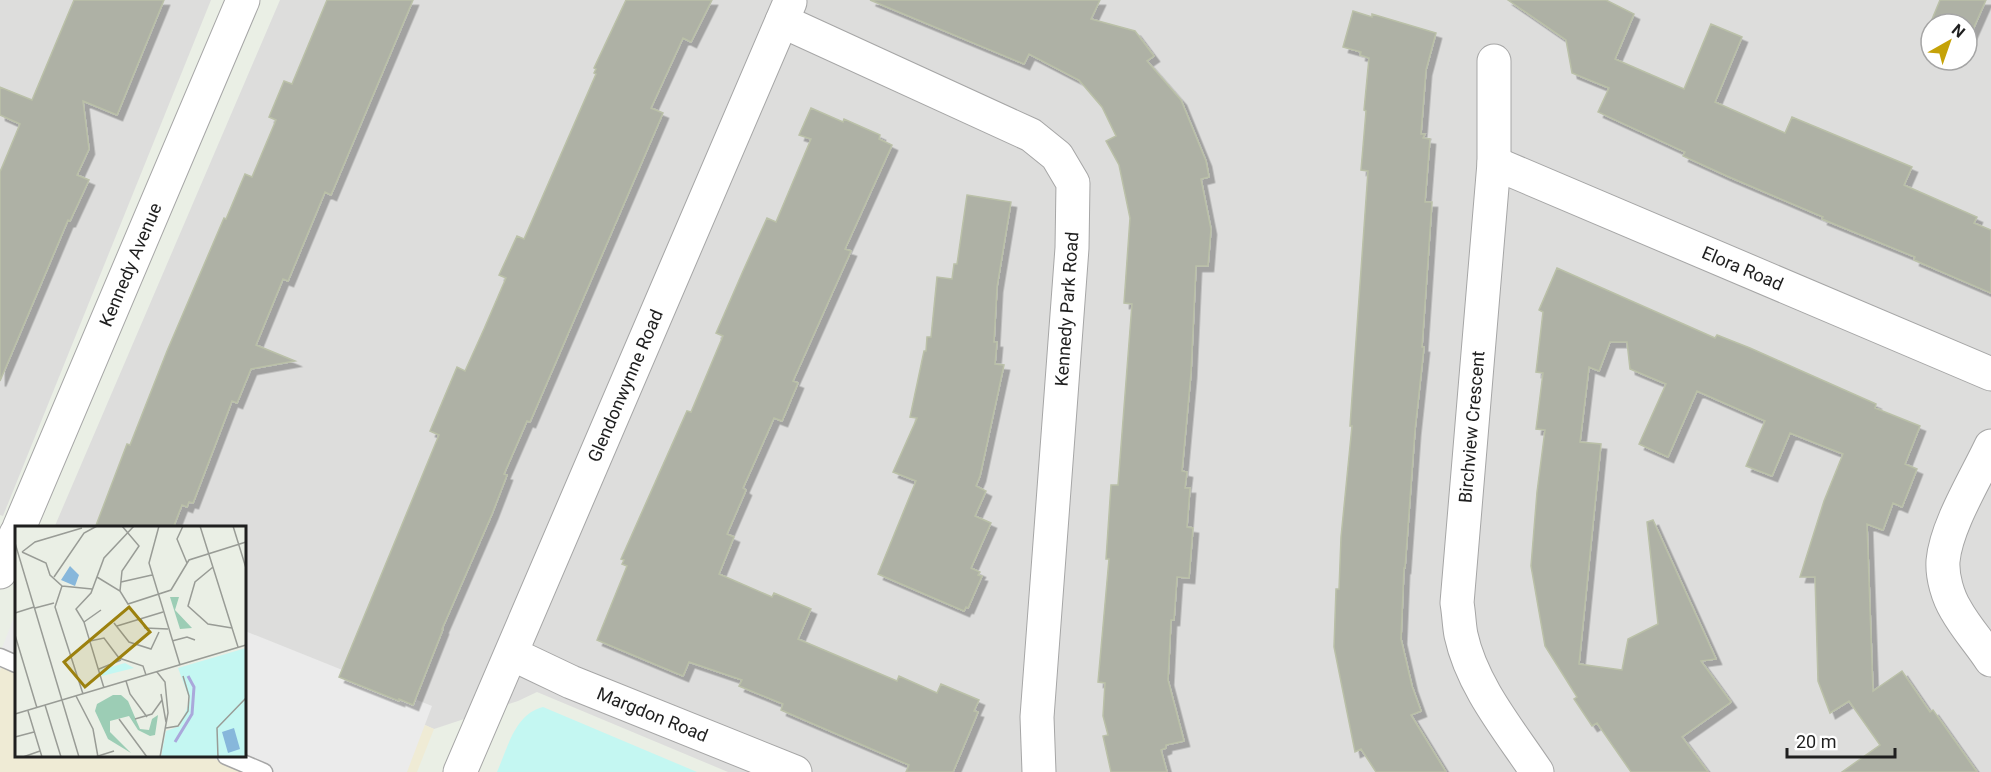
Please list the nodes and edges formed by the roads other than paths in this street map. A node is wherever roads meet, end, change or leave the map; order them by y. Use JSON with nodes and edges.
{"nodes":[{"id":1,"x":243,"y":0,"type":"edge"},
{"id":2,"x":787,"y":10,"type":"edge"},
{"id":3,"x":1494,"y":61,"type":"dead end"},
{"id":4,"x":1494,"y":163,"type":"junction"},
{"id":5,"x":1991,"y":374,"type":"edge"},
{"id":6,"x":1991,"y":446,"type":"edge"},
{"id":7,"x":17,"y":526,"type":"edge"},
{"id":8,"x":15,"y":532,"type":"edge"},
{"id":9,"x":8,"y":548,"type":"edge"},
{"id":10,"x":512,"y":654,"type":"junction"},
{"id":11,"x":0,"y":657,"type":"edge"},
{"id":12,"x":1991,"y":660,"type":"edge"},
{"id":13,"x":15,"y":664,"type":"edge"},
{"id":14,"x":228,"y":757,"type":"edge"},
{"id":15,"x":264,"y":772,"type":"edge"},
{"id":16,"x":460,"y":772,"type":"edge"},
{"id":17,"x":795,"y":772,"type":"edge"},
{"id":18,"x":1039,"y":772,"type":"edge"},
{"id":19,"x":1537,"y":772,"type":"edge"}],
"edges":[{"from":1,"to":7,"type":"street","name":"Kennedy Avenue"},
{"from":2,"to":10,"type":"street","name":"Glendonwynne Road"},
{"from":2,"to":18,"type":"street","name":"Kennedy Park Road"},
{"from":3,"to":4,"type":"street","name":"Birchview Crescent"},
{"from":4,"to":5,"type":"street","name":"Elora Road"},
{"from":4,"to":19,"type":"street","name":"Birchview Crescent"},
{"from":6,"to":12,"type":"street"},
{"from":8,"to":9,"type":"street","name":"Kennedy Avenue"},
{"from":10,"to":16,"type":"street","name":"Glendonwynne Road"},
{"from":10,"to":17,"type":"street","name":"Margdon Road"},
{"from":11,"to":13,"type":"lane"},
{"from":14,"to":15,"type":"lane"}]}
